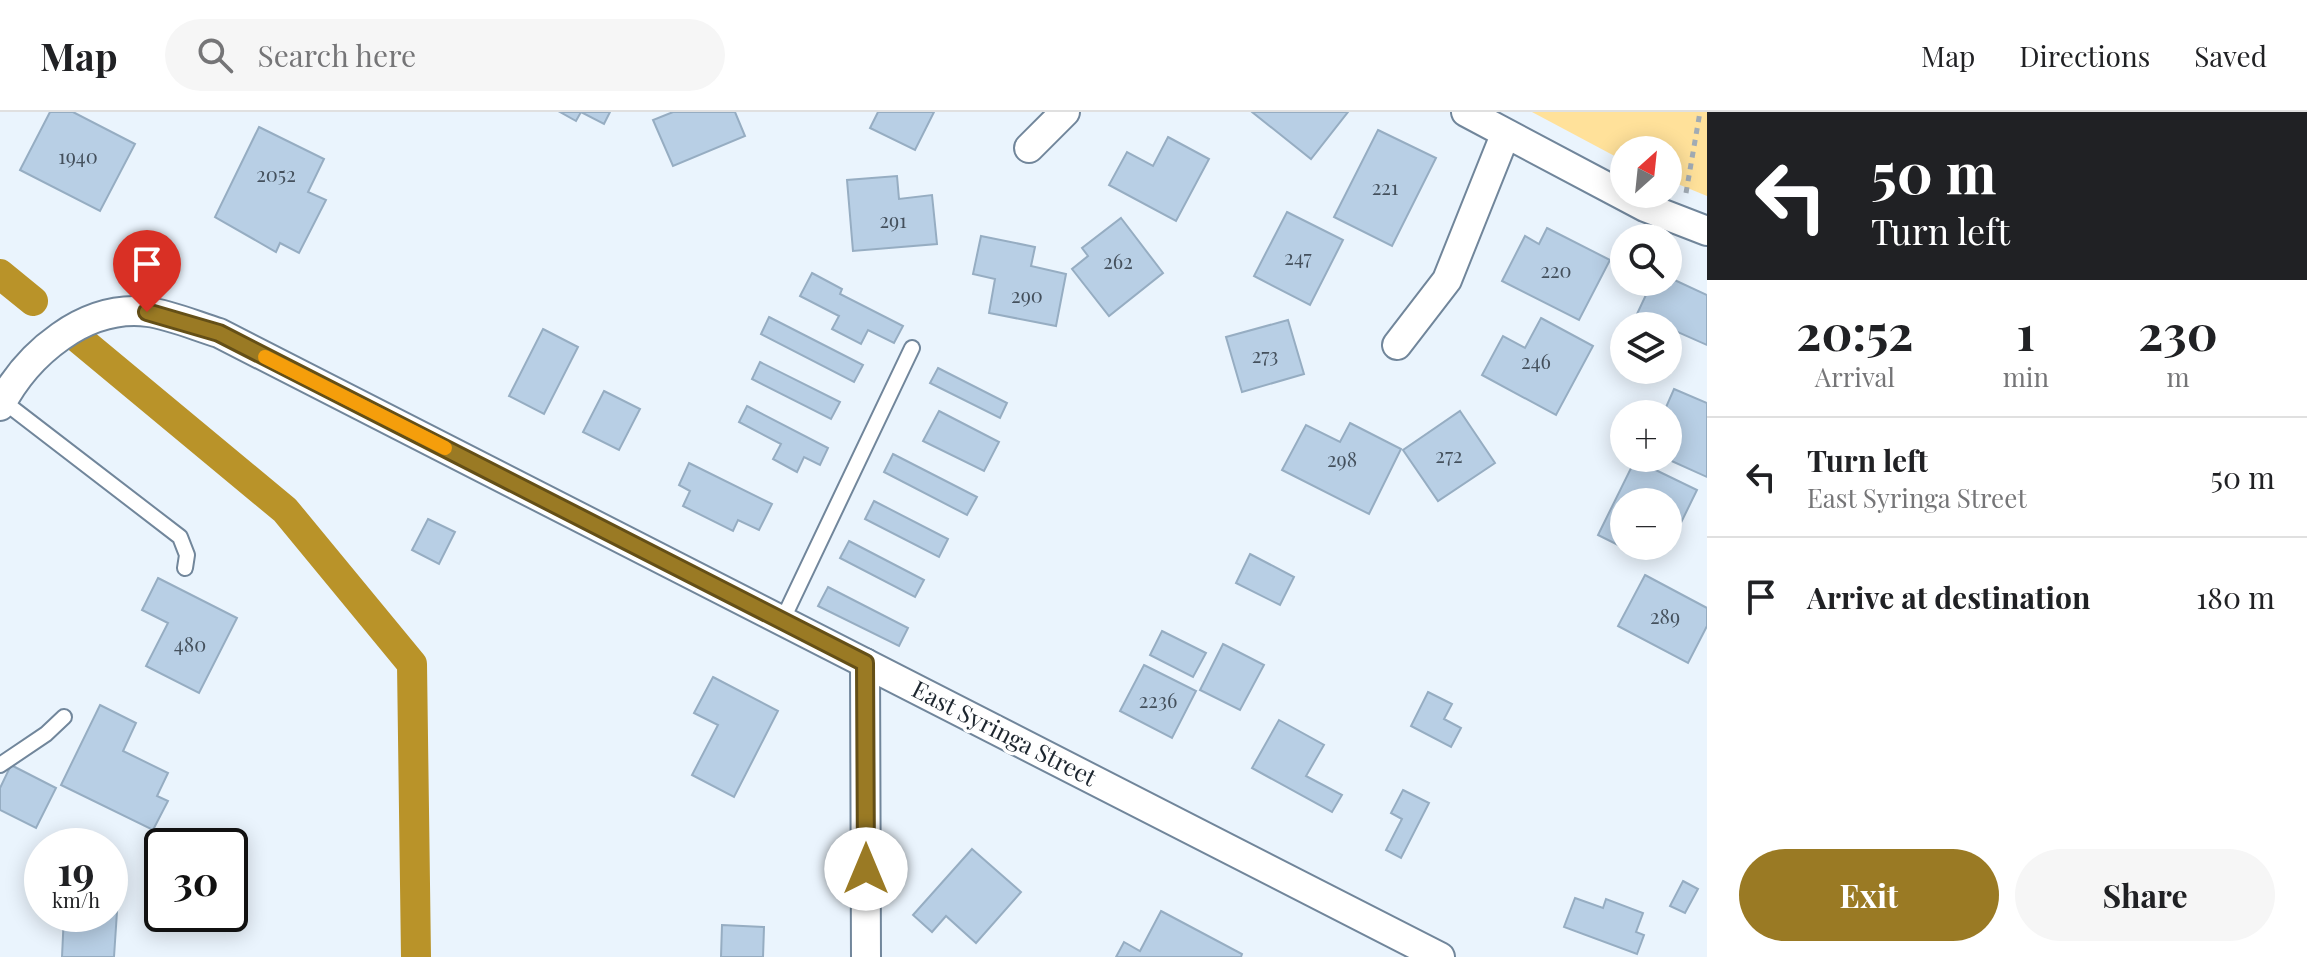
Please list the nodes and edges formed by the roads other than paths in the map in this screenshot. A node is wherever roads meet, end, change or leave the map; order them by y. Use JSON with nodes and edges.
{"nodes":[{"id":1,"x":1065,"y":112,"type":"edge"},
{"id":2,"x":1466,"y":112,"type":"edge"},
{"id":3,"x":1505,"y":135,"type":"junction"},
{"id":4,"x":1029,"y":148,"type":"dead end"},
{"id":5,"x":1707,"y":231,"type":"edge"},
{"id":6,"x":1397,"y":345,"type":"dead end"},
{"id":7,"x":912,"y":348,"type":"dead end"},
{"id":8,"x":1,"y":404,"type":"edge"},
{"id":9,"x":185,"y":568,"type":"dead end"},
{"id":10,"x":782,"y":621,"type":"junction"},
{"id":11,"x":865,"y":663,"type":"junction"},
{"id":12,"x":64,"y":717,"type":"dead end"},
{"id":13,"x":0,"y":765,"type":"edge"},
{"id":14,"x":866,"y":957,"type":"edge"},
{"id":15,"x":1440,"y":957,"type":"edge"}],
"edges":[{"from":1,"to":4,"type":"street"},
{"from":2,"to":3,"type":"street"},
{"from":3,"to":5,"type":"street"},
{"from":3,"to":6,"type":"street"},
{"from":7,"to":10,"type":"lane"},
{"from":8,"to":9,"type":"lane"},
{"from":8,"to":10,"type":"street","name":"East Syringa Street"},
{"from":10,"to":11,"type":"street","name":"East Syringa Street"},
{"from":11,"to":14,"type":"street"},
{"from":11,"to":15,"type":"street","name":"East Syringa Street"},
{"from":12,"to":13,"type":"lane"}]}
